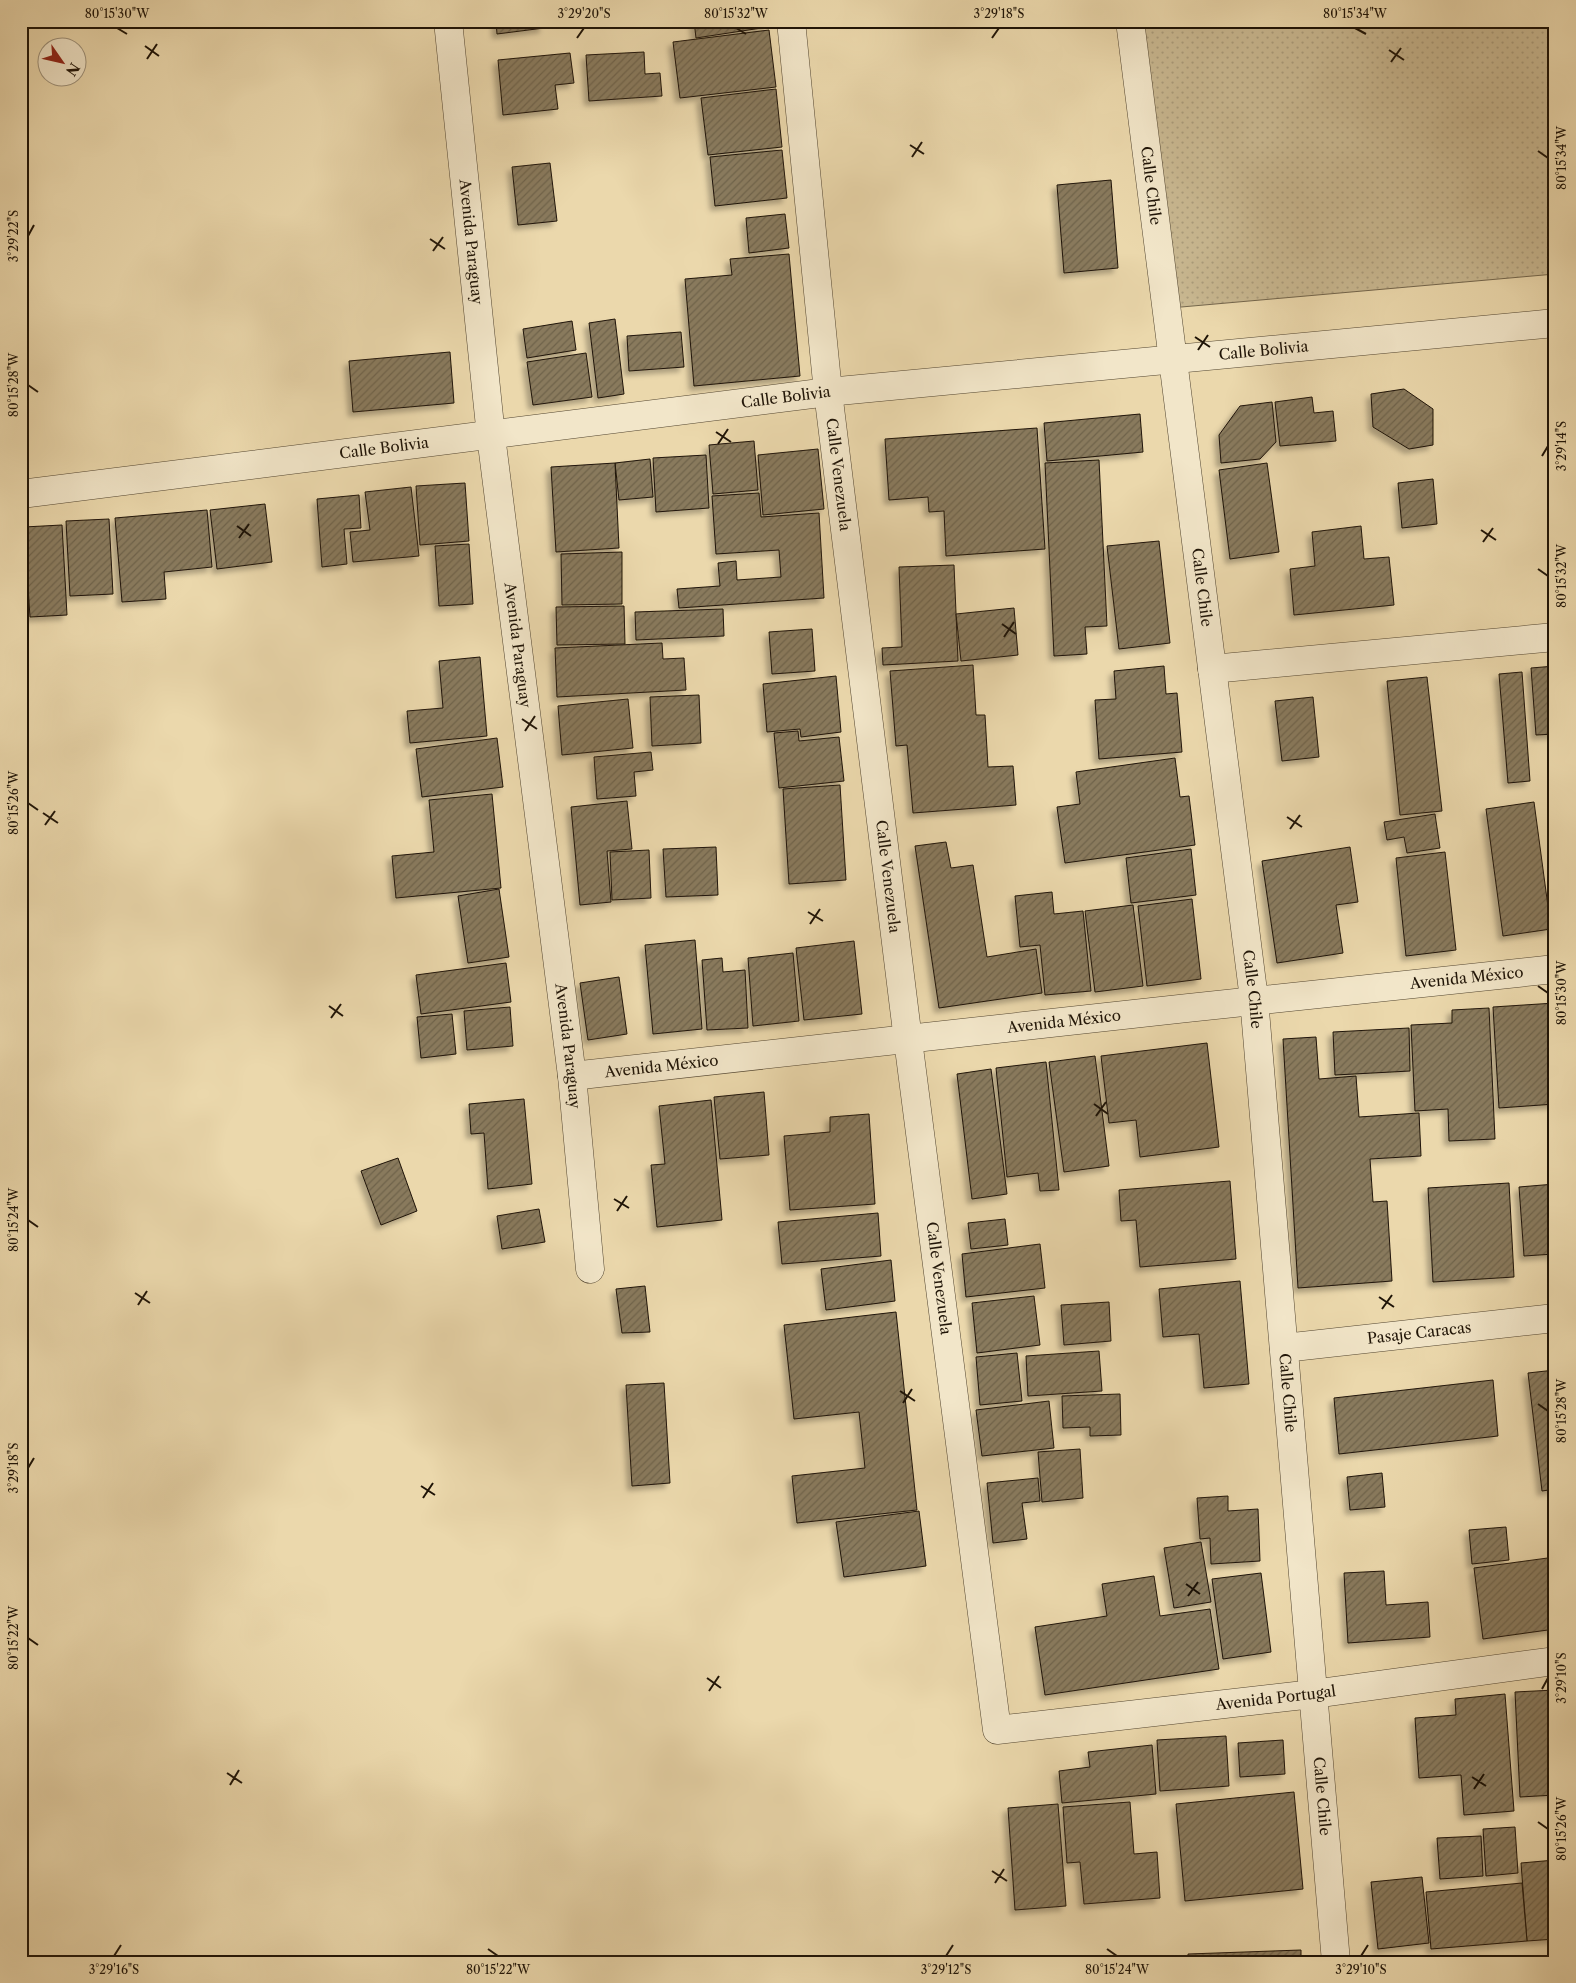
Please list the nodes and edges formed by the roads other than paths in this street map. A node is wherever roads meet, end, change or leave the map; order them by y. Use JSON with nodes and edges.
{"nodes":[{"id":1,"x":448,"y":21,"type":"edge"},
{"id":2,"x":791,"y":21,"type":"edge"},
{"id":3,"x":1130,"y":21,"type":"edge"},
{"id":4,"x":1555,"y":323,"type":"edge"},
{"id":5,"x":1172,"y":360,"type":"junction"},
{"id":6,"x":828,"y":392,"type":"junction"},
{"id":7,"x":491,"y":436,"type":"junction"},
{"id":8,"x":21,"y":494,"type":"edge"},
{"id":9,"x":1555,"y":637,"type":"edge"},
{"id":10,"x":1212,"y":669,"type":"junction"},
{"id":11,"x":1555,"y":968,"type":"edge"},
{"id":12,"x":1254,"y":999,"type":"junction"},
{"id":13,"x":908,"y":1040,"type":"junction"},
{"id":14,"x":572,"y":1076,"type":"junction"},
{"id":15,"x":590,"y":1268,"type":"dead end"},
{"id":16,"x":1555,"y":1318,"type":"edge"},
{"id":17,"x":1284,"y":1348,"type":"junction"},
{"id":18,"x":1555,"y":1661,"type":"edge"},
{"id":19,"x":1313,"y":1694,"type":"junction"},
{"id":20,"x":996,"y":1730,"type":"joint"},
{"id":21,"x":1336,"y":1962,"type":"edge"}],
"edges":[{"from":1,"to":7,"type":"street","name":"Avenida Paraguay"},
{"from":2,"to":6,"type":"street","name":"Calle Venezuela"},
{"from":3,"to":5,"type":"street","name":"Calle Chile"},
{"from":4,"to":5,"type":"street","name":"Calle Bolivia"},
{"from":5,"to":6,"type":"street","name":"Calle Bolivia"},
{"from":5,"to":10,"type":"street","name":"Calle Chile"},
{"from":6,"to":7,"type":"street","name":"Calle Bolivia"},
{"from":6,"to":13,"type":"street","name":"Calle Venezuela"},
{"from":7,"to":8,"type":"street","name":"Calle Bolivia"},
{"from":7,"to":14,"type":"street","name":"Avenida Paraguay"},
{"from":9,"to":10,"type":"street"},
{"from":10,"to":12,"type":"street","name":"Calle Chile"},
{"from":11,"to":12,"type":"street","name":"Avenida México"},
{"from":12,"to":13,"type":"street","name":"Avenida México"},
{"from":12,"to":17,"type":"street","name":"Calle Chile"},
{"from":13,"to":14,"type":"street","name":"Avenida México"},
{"from":13,"to":20,"type":"street","name":"Calle Venezuela"},
{"from":14,"to":15,"type":"street","name":"Avenida Paraguay"},
{"from":16,"to":17,"type":"street","name":"Pasaje Caracas"},
{"from":17,"to":19,"type":"street","name":"Calle Chile"},
{"from":18,"to":19,"type":"street","name":"Avenida Portugal"},
{"from":19,"to":20,"type":"street","name":"Avenida Portugal"},
{"from":19,"to":21,"type":"street","name":"Calle Chile"}]}
